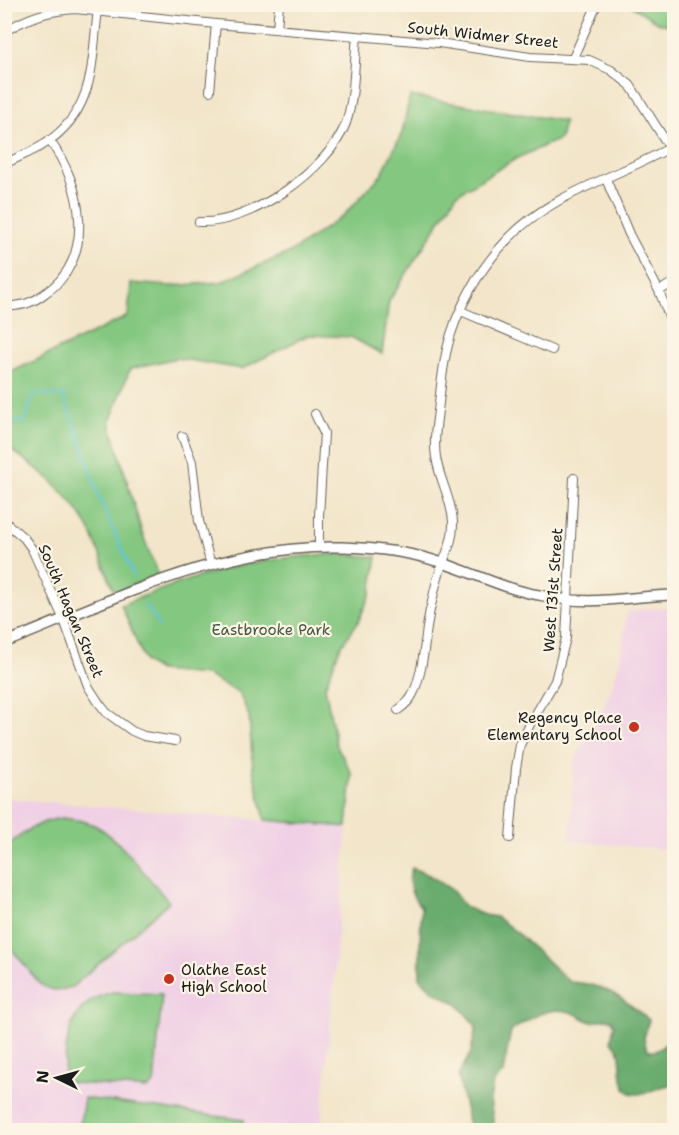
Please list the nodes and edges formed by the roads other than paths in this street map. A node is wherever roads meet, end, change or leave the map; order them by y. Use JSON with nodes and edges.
{"nodes":[{"id":1,"x":279,"y":4,"type":"edge"},
{"id":2,"x":597,"y":4,"type":"edge"},
{"id":3,"x":98,"y":10,"type":"junction"},
{"id":4,"x":216,"y":24,"type":"junction"},
{"id":5,"x":277,"y":29,"type":"junction"},
{"id":6,"x":4,"y":32,"type":"edge"},
{"id":7,"x":357,"y":36,"type":"junction"},
{"id":8,"x":573,"y":58,"type":"junction"},
{"id":9,"x":210,"y":91,"type":"dead end"},
{"id":10,"x":49,"y":140,"type":"junction"},
{"id":11,"x":672,"y":147,"type":"edge"},
{"id":12,"x":4,"y":164,"type":"edge"},
{"id":13,"x":606,"y":179,"type":"junction"},
{"id":14,"x":199,"y":222,"type":"dead end"},
{"id":15,"x":675,"y":282,"type":"edge"},
{"id":16,"x":659,"y":291,"type":"junction"},
{"id":17,"x":4,"y":307,"type":"edge"},
{"id":18,"x":461,"y":311,"type":"junction"},
{"id":19,"x":675,"y":329,"type":"edge"},
{"id":20,"x":552,"y":350,"type":"dead end"},
{"id":21,"x":315,"y":414,"type":"dead end"},
{"id":22,"x":182,"y":436,"type":"dead end"},
{"id":23,"x":574,"y":478,"type":"dead end"},
{"id":24,"x":4,"y":521,"type":"edge"},
{"id":25,"x":319,"y":547,"type":"junction"},
{"id":26,"x":443,"y":563,"type":"junction"},
{"id":27,"x":211,"y":565,"type":"junction"},
{"id":28,"x":675,"y":595,"type":"edge"},
{"id":29,"x":568,"y":600,"type":"junction"},
{"id":30,"x":64,"y":620,"type":"junction"},
{"id":31,"x":4,"y":643,"type":"edge"},
{"id":32,"x":398,"y":710,"type":"dead end"},
{"id":33,"x":175,"y":741,"type":"dead end"},
{"id":34,"x":510,"y":838,"type":"dead end"}],
"edges":[{"from":1,"to":5,"type":"street"},
{"from":2,"to":8,"type":"street"},
{"from":3,"to":4,"type":"street","name":"South Widmer Street"},
{"from":3,"to":6,"type":"street","name":"South Widmer Street"},
{"from":3,"to":10,"type":"street"},
{"from":4,"to":5,"type":"street","name":"South Widmer Street"},
{"from":4,"to":9,"type":"street"},
{"from":5,"to":7,"type":"street","name":"South Widmer Street"},
{"from":7,"to":8,"type":"street","name":"South Widmer Street"},
{"from":7,"to":14,"type":"street"},
{"from":8,"to":11,"type":"street","name":"South Widmer Street"},
{"from":10,"to":12,"type":"street"},
{"from":10,"to":17,"type":"street"},
{"from":11,"to":13,"type":"street"},
{"from":13,"to":16,"type":"street"},
{"from":13,"to":18,"type":"street"},
{"from":15,"to":16,"type":"street"},
{"from":16,"to":19,"type":"street"},
{"from":18,"to":20,"type":"street"},
{"from":18,"to":26,"type":"street"},
{"from":21,"to":25,"type":"street"},
{"from":22,"to":27,"type":"street"},
{"from":23,"to":29,"type":"street","name":"West 131st Street"},
{"from":24,"to":30,"type":"street","name":"South Hagan Street"},
{"from":25,"to":26,"type":"street"},
{"from":25,"to":27,"type":"street"},
{"from":26,"to":29,"type":"street"},
{"from":26,"to":32,"type":"street"},
{"from":27,"to":30,"type":"street"},
{"from":28,"to":29,"type":"street"},
{"from":29,"to":34,"type":"street","name":"West 131st Street"},
{"from":30,"to":31,"type":"street"},
{"from":30,"to":33,"type":"street","name":"South Hagan Street"}]}
